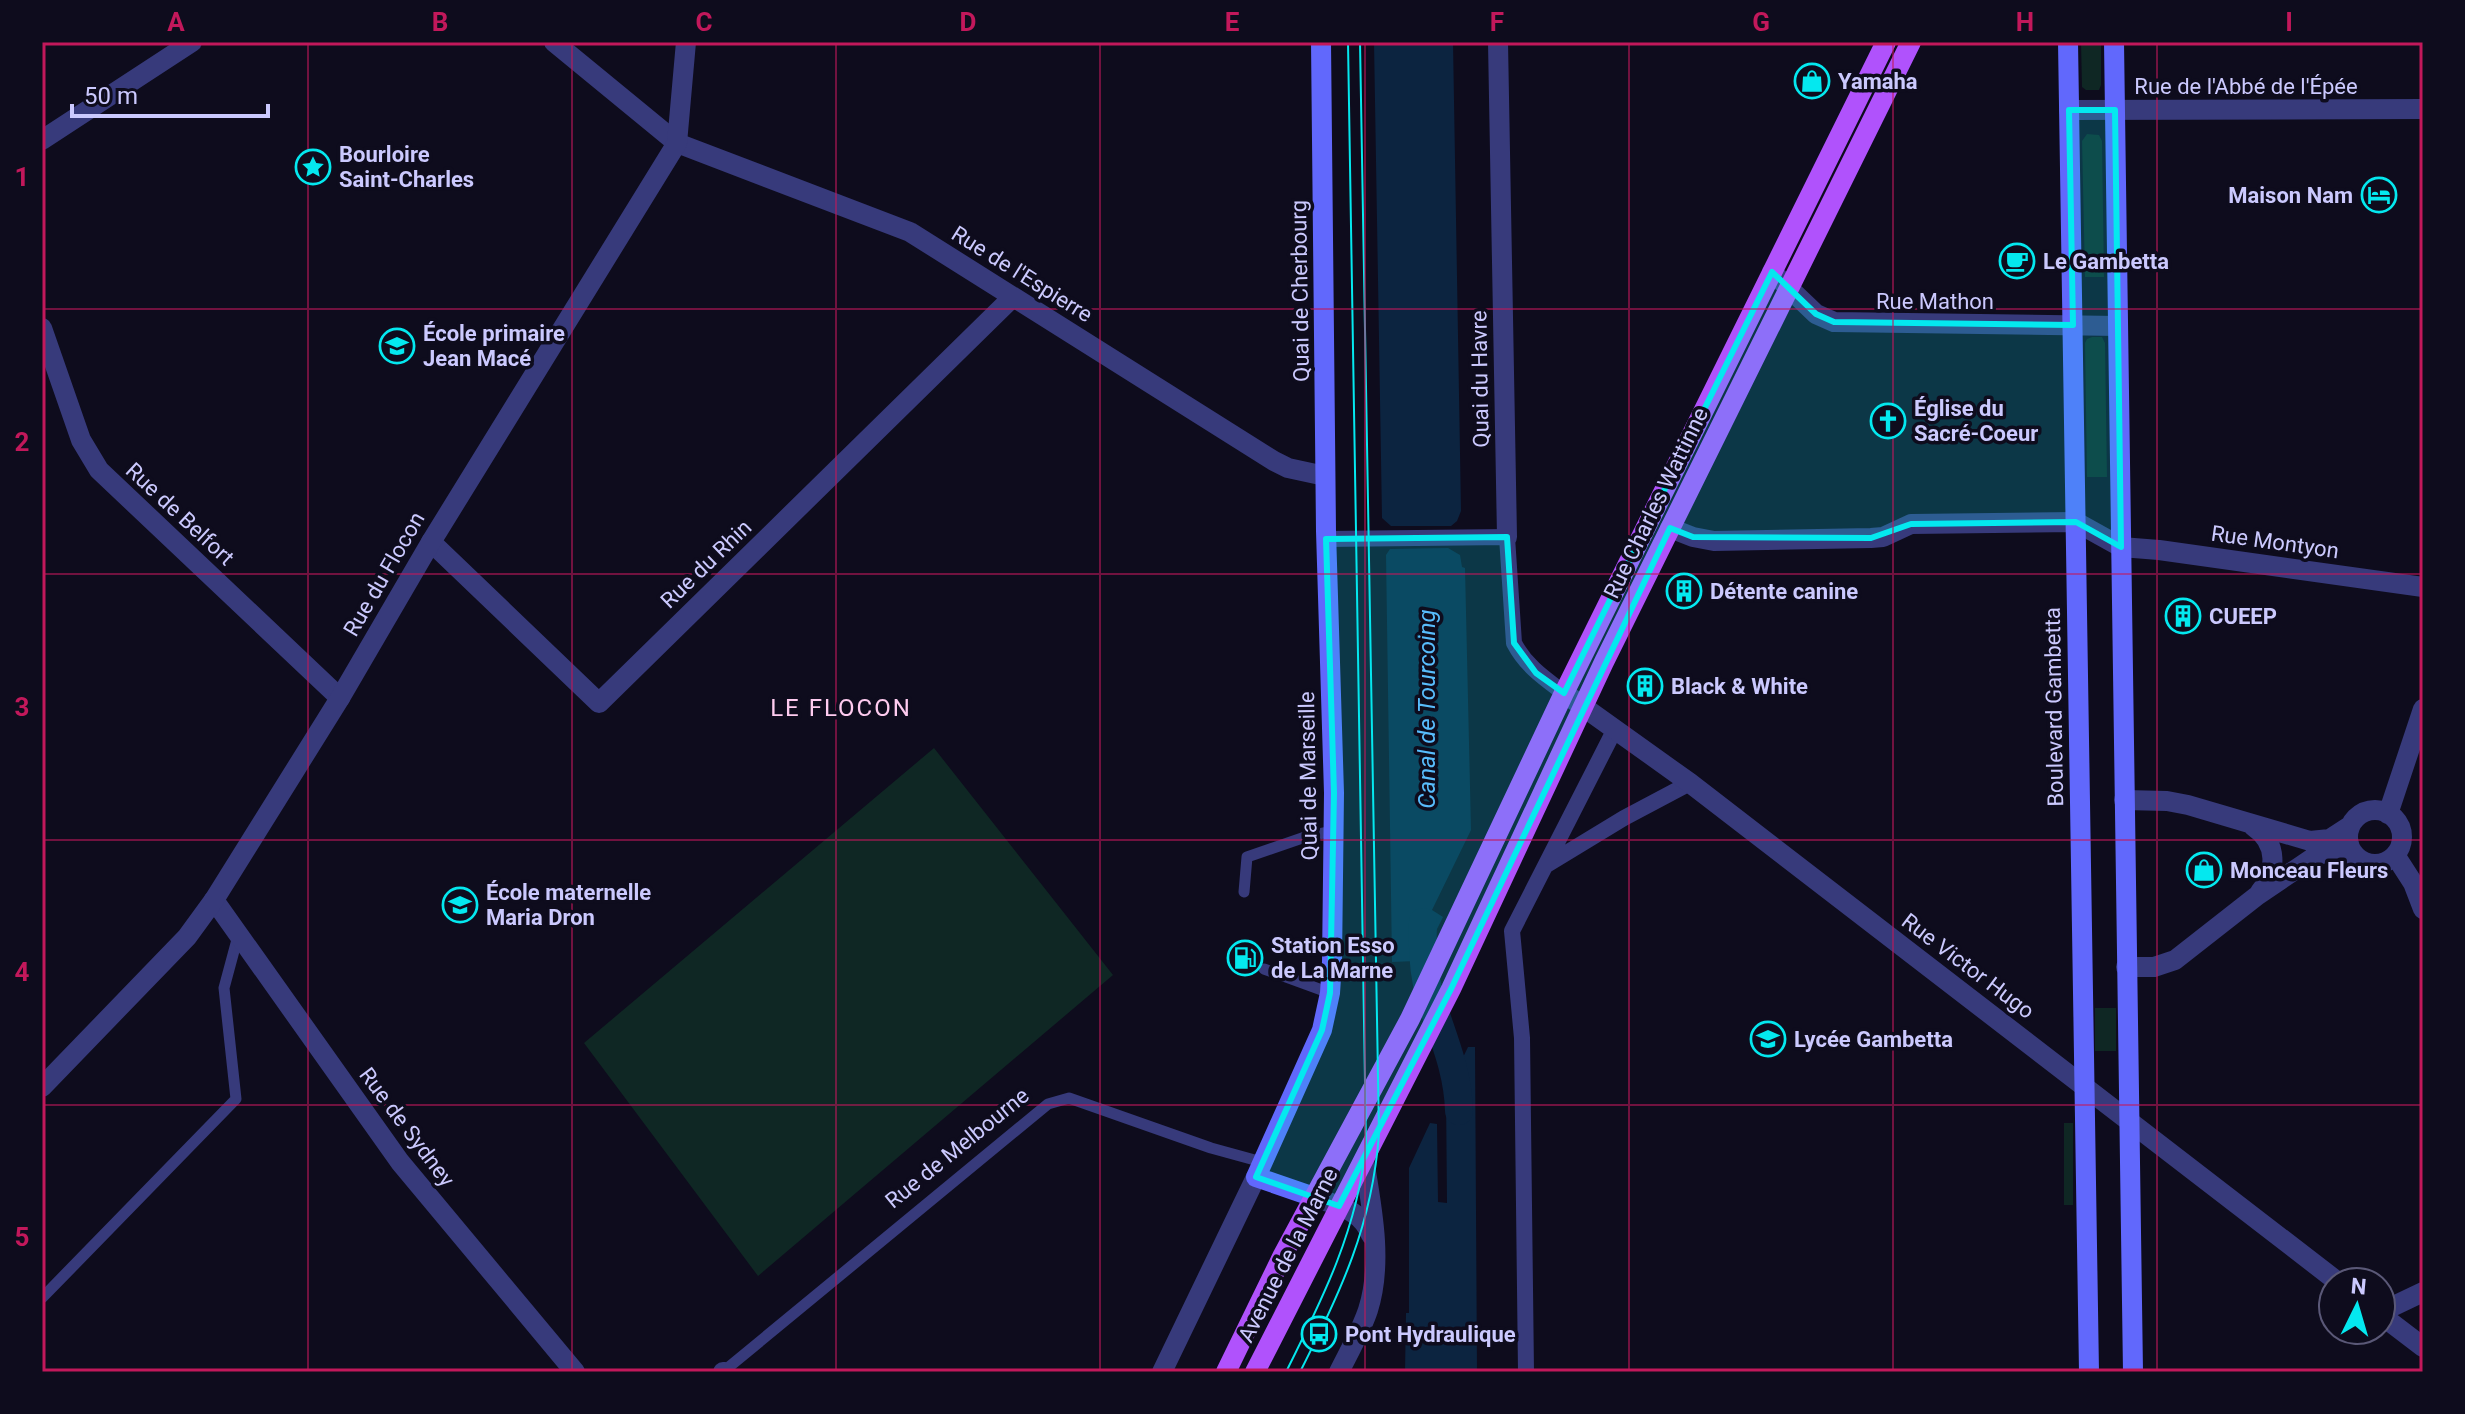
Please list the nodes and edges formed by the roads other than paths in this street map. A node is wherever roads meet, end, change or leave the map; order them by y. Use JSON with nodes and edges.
{"nodes":[{"id":1,"x":192,"y":42,"type":"edge"},
{"id":2,"x":554,"y":42,"type":"edge"},
{"id":3,"x":686,"y":42,"type":"edge"},
{"id":4,"x":1321,"y":42,"type":"edge"},
{"id":5,"x":1498,"y":42,"type":"edge"},
{"id":6,"x":1886,"y":42,"type":"edge"},
{"id":7,"x":1911,"y":42,"type":"edge"},
{"id":8,"x":2068,"y":42,"type":"edge"},
{"id":9,"x":2114,"y":42,"type":"edge"},
{"id":10,"x":2423,"y":109,"type":"edge"},
{"id":11,"x":2069,"y":110,"type":"junction"},
{"id":12,"x":2115,"y":110,"type":"junction"},
{"id":13,"x":42,"y":140,"type":"edge"},
{"id":14,"x":677,"y":143,"type":"junction"},
{"id":15,"x":1772,"y":272,"type":"junction"},
{"id":16,"x":1789,"y":288,"type":"junction"},
{"id":17,"x":1013,"y":297,"type":"junction"},
{"id":18,"x":2073,"y":325,"type":"junction"},
{"id":19,"x":2118,"y":326,"type":"junction"},
{"id":20,"x":42,"y":328,"type":"edge"},
{"id":21,"x":1325,"y":476,"type":"junction"},
{"id":22,"x":2076,"y":522,"type":"junction"},
{"id":23,"x":1670,"y":528,"type":"junction"},
{"id":24,"x":1507,"y":537,"type":"junction"},
{"id":25,"x":1326,"y":539,"type":"junction"},
{"id":26,"x":431,"y":542,"type":"junction"},
{"id":27,"x":2121,"y":547,"type":"junction"},
{"id":28,"x":2423,"y":587,"type":"edge"},
{"id":29,"x":1564,"y":693,"type":"junction"},
{"id":30,"x":340,"y":698,"type":"junction"},
{"id":31,"x":1583,"y":706,"type":"junction"},
{"id":32,"x":2423,"y":709,"type":"edge"},
{"id":33,"x":1615,"y":729,"type":"junction"},
{"id":34,"x":1690,"y":783,"type":"junction"},
{"id":35,"x":2124,"y":800,"type":"junction"},
{"id":36,"x":2388,"y":814,"type":"junction"},
{"id":37,"x":2250,"y":824,"type":"junction"},
{"id":38,"x":2350,"y":826,"type":"junction"},
{"id":39,"x":1334,"y":831,"type":"junction"},
{"id":40,"x":2395,"y":855,"type":"junction"},
{"id":41,"x":2359,"y":859,"type":"junction"},
{"id":42,"x":1544,"y":867,"type":"junction"},
{"id":43,"x":1244,"y":892,"type":"dead end"},
{"id":44,"x":2258,"y":895,"type":"junction"},
{"id":45,"x":214,"y":900,"type":"junction"},
{"id":46,"x":2423,"y":909,"type":"edge"},
{"id":47,"x":238,"y":935,"type":"junction"},
{"id":48,"x":2126,"y":967,"type":"junction"},
{"id":49,"x":1264,"y":969,"type":"dead end"},
{"id":50,"x":1328,"y":1003,"type":"junction"},
{"id":51,"x":1410,"y":1019,"type":"joint"},
{"id":52,"x":1412,"y":1066,"type":"joint"},
{"id":53,"x":2084,"y":1086,"type":"junction"},
{"id":54,"x":42,"y":1087,"type":"edge"},
{"id":55,"x":2128,"y":1118,"type":"junction"},
{"id":56,"x":1364,"y":1160,"type":"junction"},
{"id":57,"x":1259,"y":1169,"type":"junction"},
{"id":58,"x":1314,"y":1197,"type":"junction"},
{"id":59,"x":1339,"y":1206,"type":"junction"},
{"id":60,"x":1374,"y":1243,"type":"junction"},
{"id":61,"x":2318,"y":1266,"type":"edge"},
{"id":62,"x":2423,"y":1292,"type":"edge"},
{"id":63,"x":42,"y":1298,"type":"edge"},
{"id":64,"x":2397,"y":1306,"type":"edge"},
{"id":65,"x":2397,"y":1327,"type":"edge"},
{"id":66,"x":2423,"y":1347,"type":"edge"},
{"id":67,"x":575,"y":1372,"type":"edge"},
{"id":68,"x":724,"y":1372,"type":"edge"},
{"id":69,"x":1162,"y":1372,"type":"edge"},
{"id":70,"x":1226,"y":1372,"type":"edge"},
{"id":71,"x":1255,"y":1372,"type":"edge"},
{"id":72,"x":1339,"y":1372,"type":"edge"},
{"id":73,"x":1526,"y":1372,"type":"edge"},
{"id":74,"x":2089,"y":1372,"type":"edge"},
{"id":75,"x":2133,"y":1372,"type":"edge"}],
"edges":[{"from":1,"to":13,"type":"street"},
{"from":2,"to":14,"type":"street","name":"Rue de l'Espierre"},
{"from":3,"to":14,"type":"street","name":"Rue du Flocon"},
{"from":4,"to":21,"type":"main road","name":"Quai de Cherbourg"},
{"from":5,"to":24,"type":"street","name":"Quai du Havre"},
{"from":6,"to":15,"type":"main road","name":"Rue Charles Wattinne"},
{"from":7,"to":16,"type":"main road","name":"Rue Charles Wattinne"},
{"from":8,"to":11,"type":"main road","name":"Boulevard Gambetta"},
{"from":9,"to":12,"type":"main road"},
{"from":10,"to":12,"type":"street","name":"Rue de l'Abbé de l'Épée"},
{"from":11,"to":12,"type":"street","name":"Rue de l'Abbé de l'Épée"},
{"from":11,"to":18,"type":"main road","name":"Boulevard Gambetta"},
{"from":12,"to":19,"type":"main road"},
{"from":14,"to":17,"type":"street","name":"Rue de l'Espierre"},
{"from":14,"to":26,"type":"street","name":"Rue du Flocon"},
{"from":15,"to":16,"type":"street","name":"Rue Mathon"},
{"from":15,"to":29,"type":"main road","name":"Rue Charles Wattinne"},
{"from":16,"to":18,"type":"street","name":"Rue Mathon"},
{"from":16,"to":23,"type":"main road","name":"Rue Charles Wattinne"},
{"from":17,"to":21,"type":"street","name":"Rue de l'Espierre"},
{"from":17,"to":26,"type":"street","name":"Rue du Rhin"},
{"from":18,"to":19,"type":"street","name":"Rue Mathon"},
{"from":18,"to":22,"type":"main road","name":"Boulevard Gambetta"},
{"from":19,"to":27,"type":"main road"},
{"from":20,"to":30,"type":"street","name":"Rue de Belfort"},
{"from":21,"to":25,"type":"main road","name":"Quai de Cherbourg"},
{"from":22,"to":23,"type":"street"},
{"from":22,"to":27,"type":"street"},
{"from":22,"to":53,"type":"main road","name":"Boulevard Gambetta"},
{"from":23,"to":31,"type":"main road","name":"Rue Charles Wattinne"},
{"from":24,"to":25,"type":"street"},
{"from":24,"to":29,"type":"street","name":"Quai du Havre"},
{"from":25,"to":39,"type":"main road","name":"Quai de Marseille"},
{"from":26,"to":30,"type":"street","name":"Rue du Flocon"},
{"from":27,"to":28,"type":"street","name":"Rue Montyon"},
{"from":27,"to":35,"type":"main road"},
{"from":29,"to":31,"type":"street","name":"Rue Victor Hugo"},
{"from":29,"to":51,"type":"main road","name":"Rue Charles Wattinne"},
{"from":30,"to":45,"type":"street","name":"Rue du Flocon"},
{"from":31,"to":33,"type":"street","name":"Rue Victor Hugo"},
{"from":31,"to":52,"type":"main road","name":"Rue Charles Wattinne"},
{"from":32,"to":36,"type":"street"},
{"from":33,"to":34,"type":"street","name":"Rue Victor Hugo"},
{"from":33,"to":42,"type":"street"},
{"from":34,"to":42,"type":"street"},
{"from":34,"to":53,"type":"street","name":"Rue Victor Hugo"},
{"from":35,"to":37,"type":"street"},
{"from":35,"to":48,"type":"main road"},
{"from":36,"to":38,"type":"street"},
{"from":36,"to":40,"type":"street"},
{"from":37,"to":38,"type":"street"},
{"from":37,"to":44,"type":"street"},
{"from":38,"to":41,"type":"street"},
{"from":39,"to":43,"type":"lane"},
{"from":39,"to":50,"type":"main road","name":"Quai de Marseille"},
{"from":40,"to":41,"type":"street"},
{"from":40,"to":46,"type":"street"},
{"from":41,"to":44,"type":"street"},
{"from":42,"to":73,"type":"street"},
{"from":44,"to":48,"type":"street"},
{"from":45,"to":47,"type":"street","name":"Rue de Sydney"},
{"from":45,"to":54,"type":"street","name":"Rue du Flocon"},
{"from":47,"to":63,"type":"lane"},
{"from":47,"to":67,"type":"street","name":"Rue de Sydney"},
{"from":48,"to":55,"type":"main road"},
{"from":49,"to":50,"type":"lane"},
{"from":50,"to":57,"type":"main road"},
{"from":51,"to":58,"type":"main road","name":"Avenue de la Marne"},
{"from":52,"to":56,"type":"main road","name":"Avenue de la Marne"},
{"from":53,"to":55,"type":"street","name":"Rue Victor Hugo"},
{"from":53,"to":74,"type":"main road","name":"Boulevard Gambetta"},
{"from":55,"to":61,"type":"street","name":"Rue Victor Hugo"},
{"from":55,"to":75,"type":"main road"},
{"from":56,"to":59,"type":"main road","name":"Avenue de la Marne"},
{"from":56,"to":60,"type":"street","name":"Avenue de la Marne"},
{"from":57,"to":58,"type":"main road","name":"Avenue de la Marne"},
{"from":57,"to":68,"type":"lane","name":"Rue de Melbourne"},
{"from":57,"to":69,"type":"street"},
{"from":58,"to":59,"type":"street"},
{"from":58,"to":70,"type":"main road","name":"Avenue de la Marne"},
{"from":59,"to":60,"type":"street"},
{"from":59,"to":71,"type":"main road","name":"Avenue de la Marne"},
{"from":60,"to":72,"type":"street","name":"Avenue de la Marne"},
{"from":62,"to":64,"type":"street"},
{"from":65,"to":66,"type":"street"}]}
